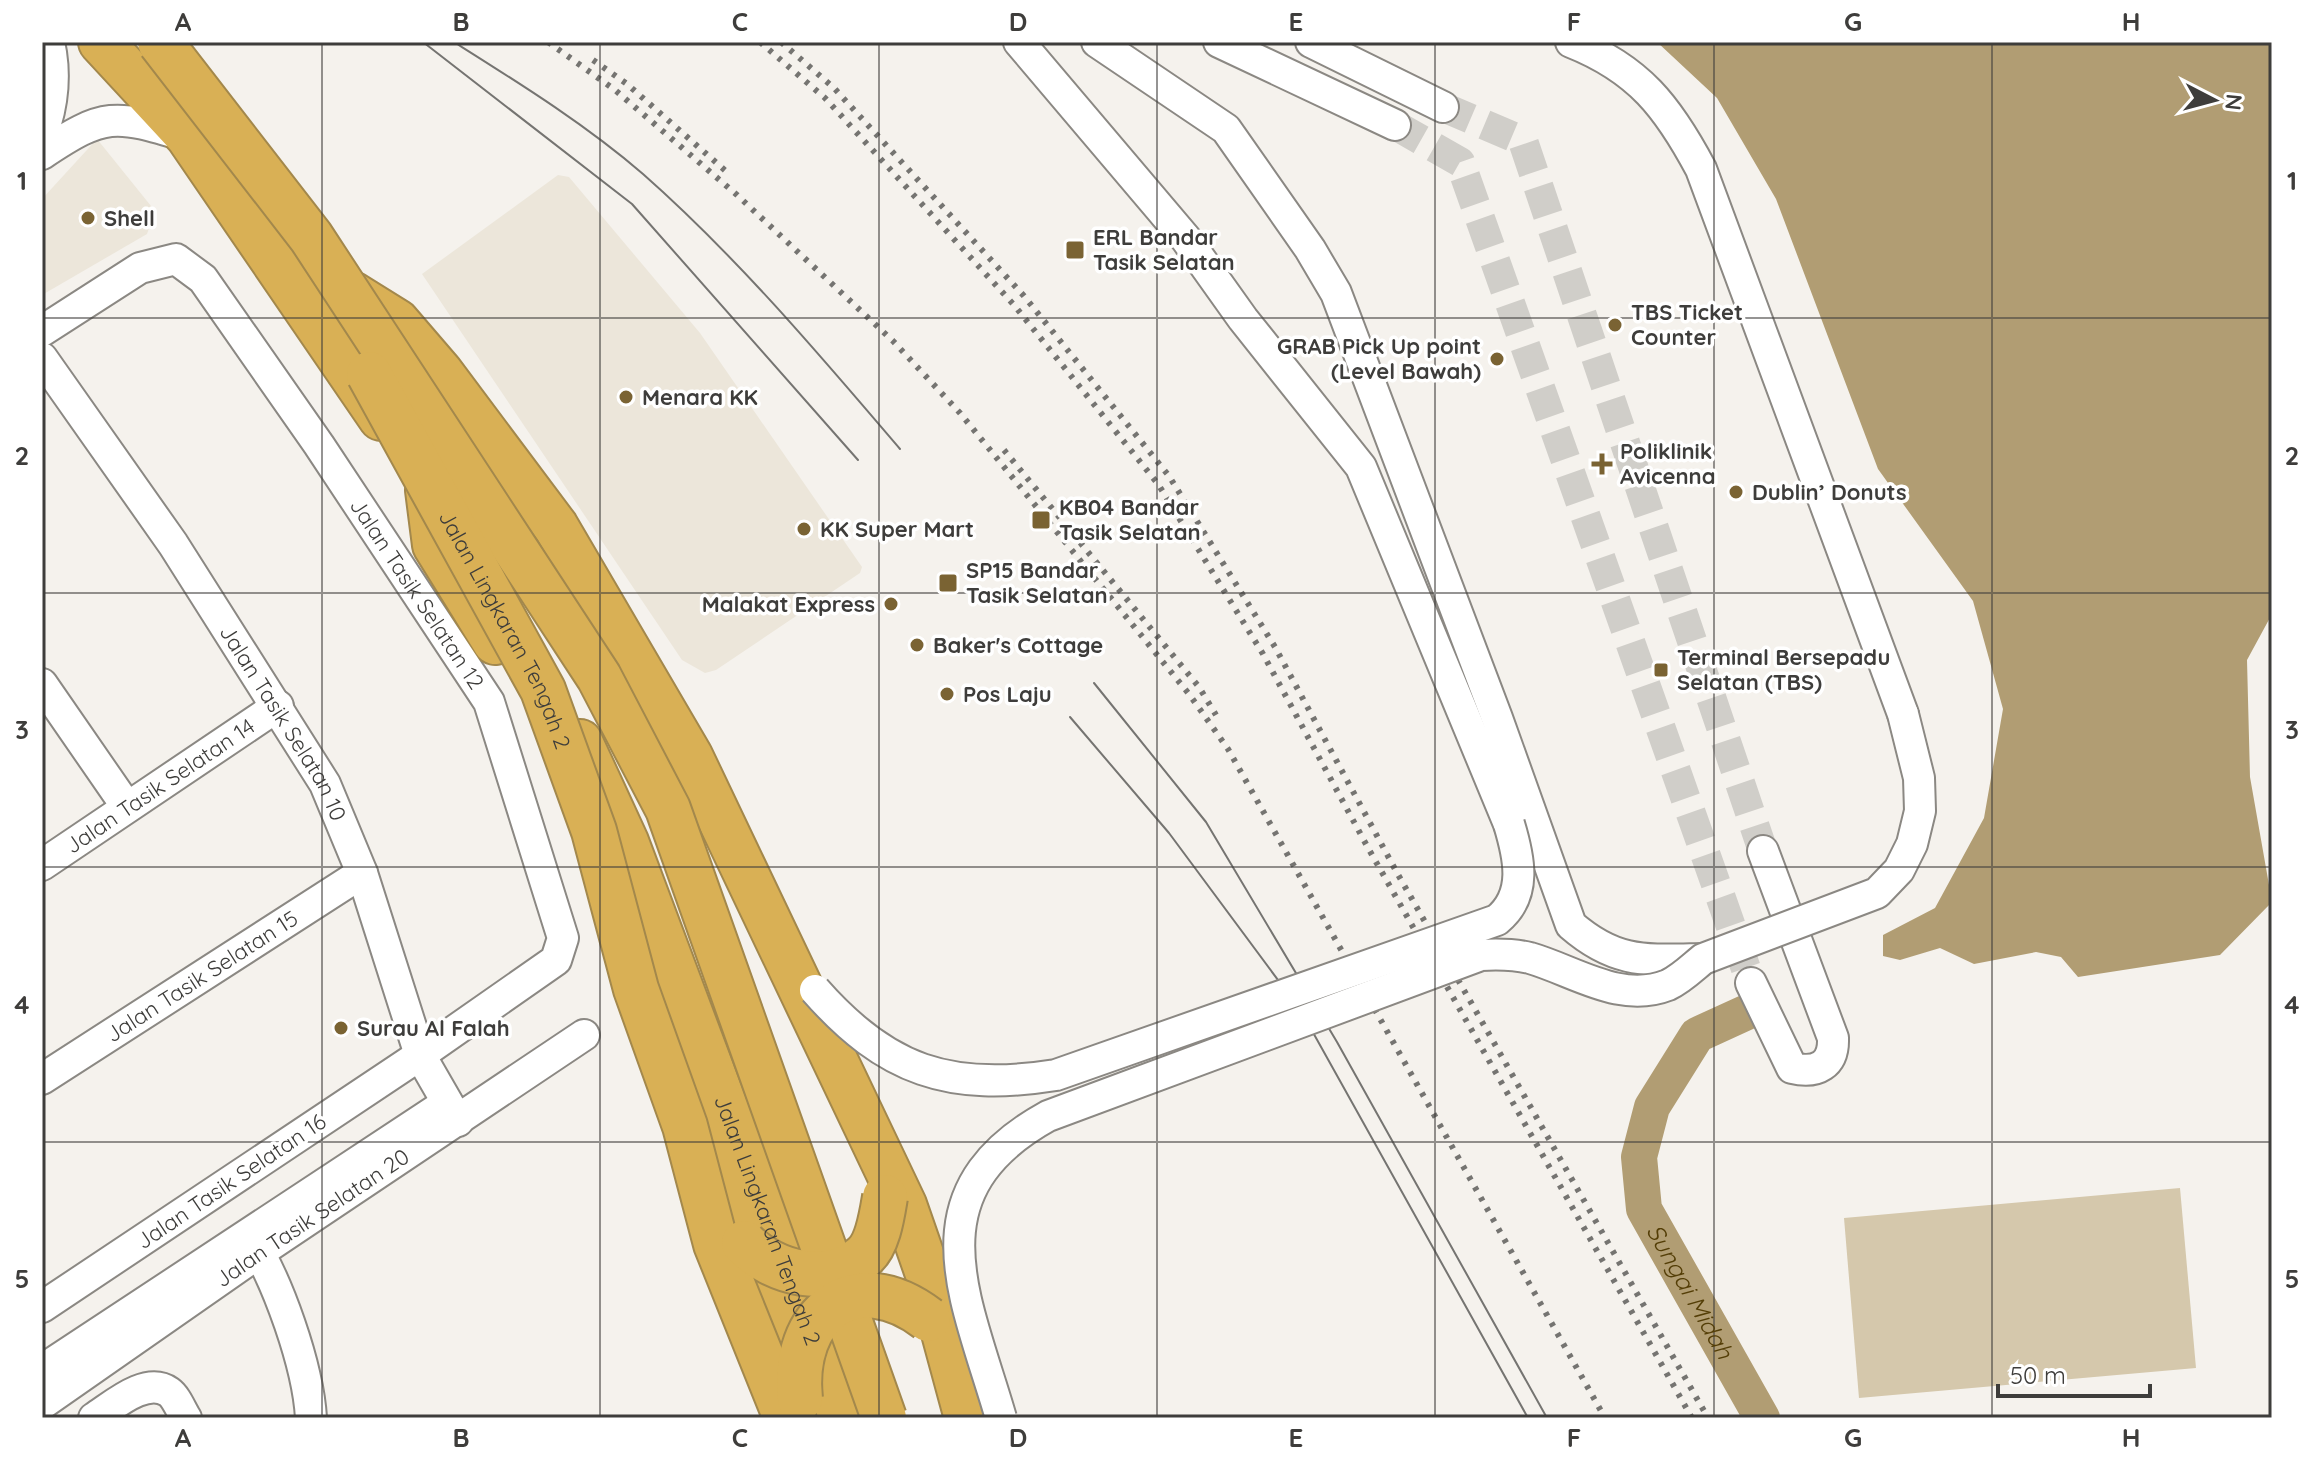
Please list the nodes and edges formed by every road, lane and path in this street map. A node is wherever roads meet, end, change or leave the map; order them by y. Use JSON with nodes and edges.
{"nodes":[{"id":1,"x":49,"y":42,"type":"edge"},
{"id":2,"x":101,"y":42,"type":"edge"},
{"id":3,"x":135,"y":42,"type":"edge"},
{"id":4,"x":160,"y":42,"type":"edge"},
{"id":5,"x":176,"y":42,"type":"edge"},
{"id":6,"x":1019,"y":42,"type":"edge"},
{"id":7,"x":1097,"y":42,"type":"edge"},
{"id":8,"x":1219,"y":42,"type":"edge"},
{"id":9,"x":1311,"y":42,"type":"edge"},
{"id":10,"x":1571,"y":42,"type":"edge"},
{"id":11,"x":1443,"y":107,"type":"tunnel mouth"},
{"id":12,"x":1395,"y":125,"type":"tunnel mouth"},
{"id":13,"x":42,"y":135,"type":"edge"},
{"id":14,"x":188,"y":136,"type":"junction"},
{"id":15,"x":42,"y":154,"type":"edge"},
{"id":16,"x":352,"y":294,"type":"junction"},
{"id":17,"x":42,"y":331,"type":"edge"},
{"id":18,"x":42,"y":358,"type":"edge"},
{"id":19,"x":428,"y":490,"type":"junction"},
{"id":20,"x":42,"y":684,"type":"edge"},
{"id":21,"x":278,"y":706,"type":"junction"},
{"id":22,"x":1497,"y":718,"type":"junction"},
{"id":23,"x":690,"y":756,"type":"junction"},
{"id":24,"x":127,"y":807,"type":"junction"},
{"id":25,"x":1509,"y":824,"type":"junction"},
{"id":26,"x":1763,"y":851,"type":"tunnel mouth"},
{"id":27,"x":42,"y":865,"type":"edge"},
{"id":28,"x":362,"y":873,"type":"junction"},
{"id":29,"x":1792,"y":923,"type":"junction"},
{"id":30,"x":1736,"y":942,"type":"dead end"},
{"id":31,"x":1703,"y":959,"type":"junction"},
{"id":32,"x":1751,"y":983,"type":"tunnel mouth"},
{"id":33,"x":584,"y":1035,"type":"dead end"},
{"id":34,"x":420,"y":1055,"type":"junction"},
{"id":35,"x":42,"y":1079,"type":"edge"},
{"id":36,"x":453,"y":1112,"type":"junction"},
{"id":37,"x":884,"y":1182,"type":"junction"},
{"id":38,"x":254,"y":1243,"type":"junction"},
{"id":39,"x":744,"y":1243,"type":"junction"},
{"id":40,"x":42,"y":1307,"type":"edge"},
{"id":41,"x":953,"y":1367,"type":"junction"},
{"id":42,"x":42,"y":1370,"type":"edge"},
{"id":43,"x":42,"y":1404,"type":"edge"},
{"id":44,"x":797,"y":1412,"type":"edge"},
{"id":45,"x":94,"y":1418,"type":"edge"},
{"id":46,"x":186,"y":1418,"type":"edge"},
{"id":47,"x":311,"y":1418,"type":"edge"},
{"id":48,"x":842,"y":1418,"type":"edge"},
{"id":49,"x":884,"y":1418,"type":"edge"},
{"id":50,"x":899,"y":1418,"type":"edge"},
{"id":51,"x":967,"y":1418,"type":"edge"},
{"id":52,"x":1001,"y":1418,"type":"edge"}],
"edges":[{"from":1,"to":13,"type":"street"},
{"from":2,"to":14,"type":"highway","name":"Jalan Lingkaran Tengah 2"},
{"from":3,"to":44,"type":"highway","bridge":true},
{"from":4,"to":49,"type":"highway","bridge":true},
{"from":5,"to":16,"type":"highway","name":"Jalan Lingkaran Tengah 2"},
{"from":6,"to":25,"type":"street"},
{"from":7,"to":22,"type":"street"},
{"from":8,"to":12,"type":"street"},
{"from":9,"to":11,"type":"street"},
{"from":10,"to":31,"type":"street","bridge":true},
{"from":14,"to":15,"type":"street"},
{"from":14,"to":19,"type":"highway","name":"Jalan Lingkaran Tengah 2"},
{"from":16,"to":23,"type":"highway"},
{"from":16,"to":50,"type":"highway","name":"Jalan Lingkaran Tengah 2"},
{"from":17,"to":34,"type":"street","name":"Jalan Tasik Selatan 12"},
{"from":18,"to":21,"type":"street","name":"Jalan Tasik Selatan 10"},
{"from":19,"to":39,"type":"highway"},
{"from":19,"to":48,"type":"highway","name":"Jalan Lingkaran Tengah 2"},
{"from":20,"to":24,"type":"street"},
{"from":21,"to":24,"type":"street","name":"Jalan Tasik Selatan 14"},
{"from":21,"to":28,"type":"street","name":"Jalan Tasik Selatan 10"},
{"from":22,"to":25,"type":"street"},
{"from":22,"to":31,"type":"street"},
{"from":23,"to":25,"type":"street","bridge":true},
{"from":23,"to":37,"type":"highway"},
{"from":24,"to":27,"type":"street","name":"Jalan Tasik Selatan 14"},
{"from":26,"to":29,"type":"street"},
{"from":28,"to":34,"type":"street","name":"Jalan Tasik Selatan 10"},
{"from":28,"to":35,"type":"street","name":"Jalan Tasik Selatan 15"},
{"from":29,"to":30,"type":"street"},
{"from":29,"to":32,"type":"street"},
{"from":31,"to":52,"type":"street","bridge":true},
{"from":33,"to":36,"type":"street","name":"Jalan Tasik Selatan 20"},
{"from":34,"to":36,"type":"street","name":"Jalan Tasik Selatan 10"},
{"from":34,"to":40,"type":"street","name":"Jalan Tasik Selatan 16"},
{"from":36,"to":38,"type":"street","name":"Jalan Tasik Selatan 20"},
{"from":37,"to":39,"type":"highway","bridge":true},
{"from":37,"to":41,"type":"highway"},
{"from":38,"to":42,"type":"street","name":"Jalan Tasik Selatan 20"},
{"from":38,"to":43,"type":"street","name":"Jalan Tasik Selatan 20"},
{"from":38,"to":47,"type":"street"},
{"from":39,"to":44,"type":"highway","bridge":true},
{"from":41,"to":44,"type":"highway","bridge":true},
{"from":41,"to":51,"type":"highway"},
{"from":45,"to":46,"type":"street"}]}
